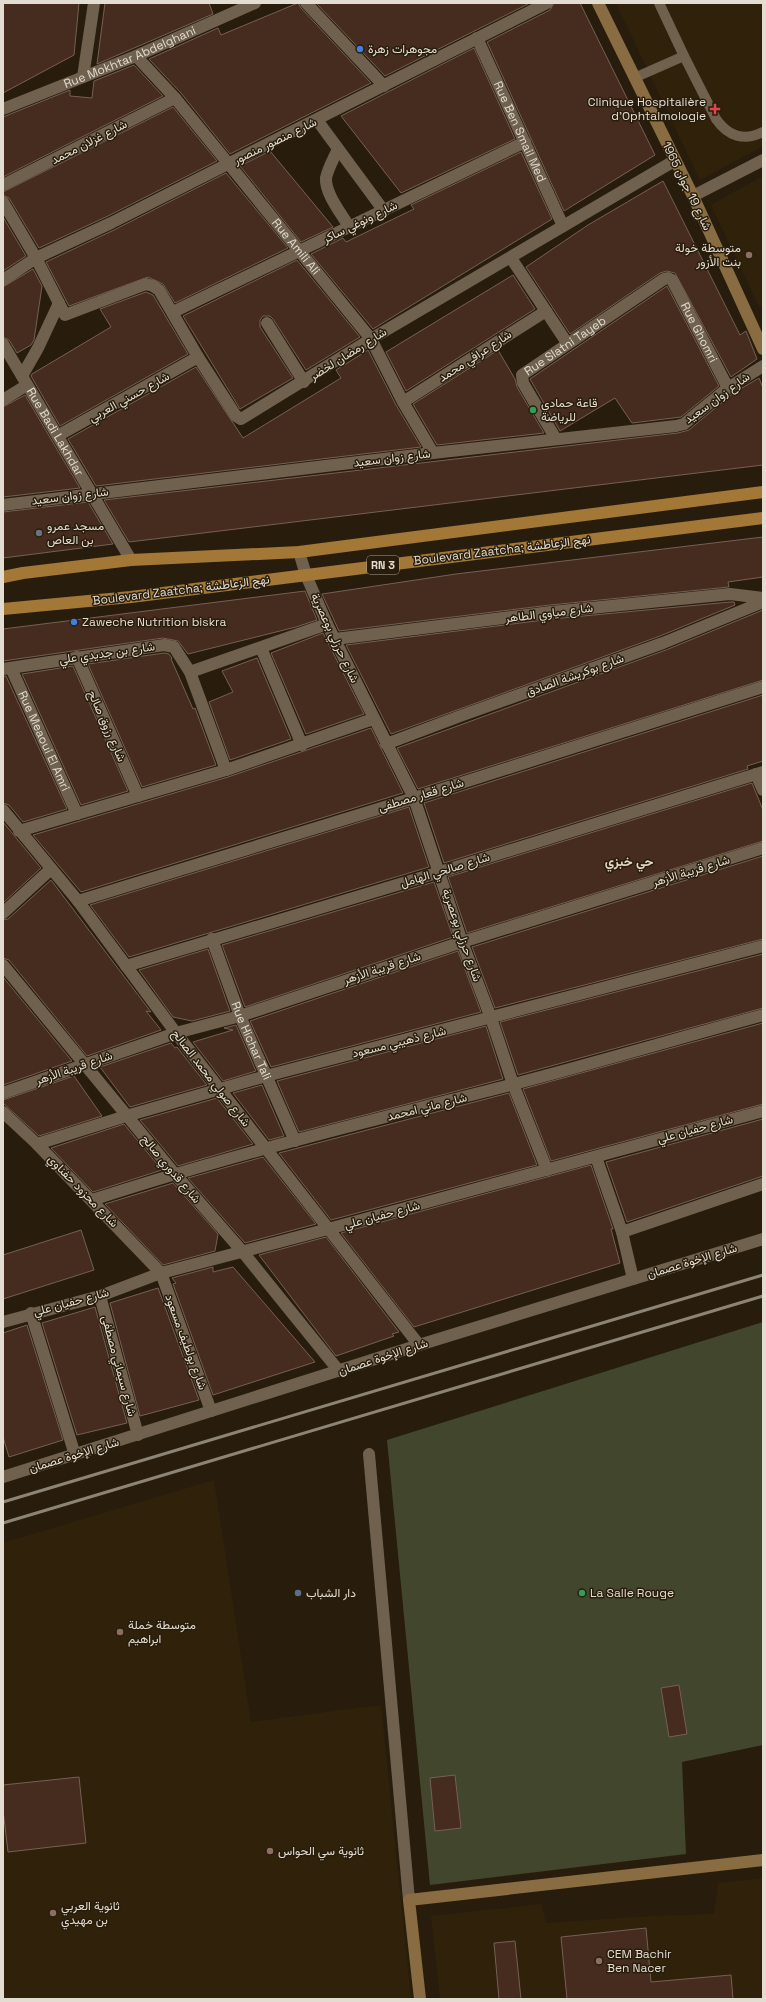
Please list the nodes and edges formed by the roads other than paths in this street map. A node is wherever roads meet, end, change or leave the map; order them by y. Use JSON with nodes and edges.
{"nodes":[{"id":1,"x":94,"y":3,"type":"edge"},
{"id":2,"x":255,"y":3,"type":"edge"},
{"id":3,"x":306,"y":3,"type":"edge"},
{"id":4,"x":547,"y":3,"type":"edge"},
{"id":5,"x":598,"y":3,"type":"edge"},
{"id":6,"x":659,"y":3,"type":"edge"},
{"id":7,"x":477,"y":38,"type":"junction"},
{"id":8,"x":136,"y":56,"type":"junction"},
{"id":9,"x":684,"y":56,"type":"junction"},
{"id":10,"x":83,"y":77,"type":"junction"},
{"id":11,"x":634,"y":78,"type":"junction"},
{"id":12,"x":384,"y":86,"type":"junction"},
{"id":13,"x":176,"y":98,"type":"junction"},
{"id":14,"x":3,"y":109,"type":"edge"},
{"id":15,"x":317,"y":120,"type":"junction"},
{"id":16,"x":763,"y":132,"type":"edge"},
{"id":17,"x":526,"y":142,"type":"junction"},
{"id":18,"x":338,"y":149,"type":"junction"},
{"id":19,"x":763,"y":160,"type":"edge"},
{"id":20,"x":674,"y":161,"type":"junction"},
{"id":21,"x":229,"y":164,"type":"junction"},
{"id":22,"x":3,"y":185,"type":"edge"},
{"id":23,"x":693,"y":196,"type":"junction"},
{"id":24,"x":3,"y":202,"type":"edge"},
{"id":25,"x":384,"y":211,"type":"junction"},
{"id":26,"x":563,"y":226,"type":"junction"},
{"id":27,"x":349,"y":227,"type":"junction"},
{"id":28,"x":301,"y":251,"type":"junction"},
{"id":29,"x":36,"y":258,"type":"junction"},
{"id":30,"x":511,"y":258,"type":"junction"},
{"id":31,"x":668,"y":278,"type":"joint"},
{"id":32,"x":3,"y":280,"type":"edge"},
{"id":33,"x":58,"y":303,"type":"junction"},
{"id":34,"x":546,"y":310,"type":"junction"},
{"id":35,"x":173,"y":312,"type":"junction"},
{"id":36,"x":268,"y":323,"type":"dead end"},
{"id":37,"x":371,"y":339,"type":"junction"},
{"id":38,"x":567,"y":343,"type":"junction"},
{"id":39,"x":3,"y":344,"type":"edge"},
{"id":40,"x":763,"y":349,"type":"edge"},
{"id":41,"x":198,"y":357,"type":"junction"},
{"id":42,"x":763,"y":366,"type":"edge"},
{"id":43,"x":24,"y":381,"type":"junction"},
{"id":44,"x":304,"y":382,"type":"junction"},
{"id":45,"x":728,"y":388,"type":"junction"},
{"id":46,"x":3,"y":400,"type":"edge"},
{"id":47,"x":403,"y":402,"type":"junction"},
{"id":48,"x":59,"y":435,"type":"junction"},
{"id":49,"x":556,"y":439,"type":"junction"},
{"id":50,"x":433,"y":453,"type":"junction"},
{"id":51,"x":763,"y":492,"type":"edge"},
{"id":52,"x":92,"y":493,"type":"junction"},
{"id":53,"x":3,"y":505,"type":"edge"},
{"id":54,"x":763,"y":518,"type":"edge"},
{"id":55,"x":299,"y":552,"type":"junction"},
{"id":56,"x":131,"y":560,"type":"junction"},
{"id":57,"x":306,"y":575,"type":"junction"},
{"id":58,"x":3,"y":577,"type":"edge"},
{"id":59,"x":763,"y":598,"type":"edge"},
{"id":60,"x":763,"y":602,"type":"edge"},
{"id":61,"x":3,"y":609,"type":"edge"},
{"id":62,"x":327,"y":624,"type":"junction"},
{"id":63,"x":335,"y":639,"type":"junction"},
{"id":64,"x":261,"y":648,"type":"junction"},
{"id":65,"x":77,"y":656,"type":"junction"},
{"id":66,"x":7,"y":668,"type":"edge"},
{"id":67,"x":190,"y":672,"type":"junction"},
{"id":68,"x":763,"y":687,"type":"edge"},
{"id":69,"x":373,"y":719,"type":"junction"},
{"id":70,"x":386,"y":744,"type":"junction"},
{"id":71,"x":302,"y":745,"type":"junction"},
{"id":72,"x":226,"y":770,"type":"junction"},
{"id":73,"x":760,"y":773,"type":"edge"},
{"id":74,"x":763,"y":790,"type":"edge"},
{"id":75,"x":138,"y":796,"type":"junction"},
{"id":76,"x":414,"y":798,"type":"junction"},
{"id":77,"x":3,"y":810,"type":"edge"},
{"id":78,"x":77,"y":814,"type":"junction"},
{"id":79,"x":20,"y":830,"type":"junction"},
{"id":80,"x":763,"y":848,"type":"edge"},
{"id":81,"x":51,"y":869,"type":"junction"},
{"id":82,"x":440,"y":872,"type":"junction"},
{"id":83,"x":78,"y":901,"type":"junction"},
{"id":84,"x":3,"y":913,"type":"edge"},
{"id":85,"x":212,"y":939,"type":"junction"},
{"id":86,"x":462,"y":942,"type":"junction"},
{"id":87,"x":763,"y":946,"type":"edge"},
{"id":88,"x":3,"y":965,"type":"edge"},
{"id":89,"x":126,"y":966,"type":"junction"},
{"id":90,"x":763,"y":1015,"type":"edge"},
{"id":91,"x":240,"y":1016,"type":"junction"},
{"id":92,"x":491,"y":1018,"type":"junction"},
{"id":93,"x":176,"y":1033,"type":"junction"},
{"id":94,"x":86,"y":1063,"type":"junction"},
{"id":95,"x":266,"y":1076,"type":"junction"},
{"id":96,"x":513,"y":1084,"type":"junction"},
{"id":97,"x":219,"y":1089,"type":"junction"},
{"id":98,"x":3,"y":1093,"type":"edge"},
{"id":99,"x":763,"y":1110,"type":"edge"},
{"id":100,"x":3,"y":1112,"type":"edge"},
{"id":101,"x":126,"y":1116,"type":"junction"},
{"id":102,"x":295,"y":1140,"type":"junction"},
{"id":103,"x":37,"y":1144,"type":"junction"},
{"id":104,"x":266,"y":1147,"type":"junction"},
{"id":105,"x":596,"y":1156,"type":"junction"},
{"id":106,"x":547,"y":1170,"type":"junction"},
{"id":107,"x":174,"y":1173,"type":"junction"},
{"id":108,"x":763,"y":1184,"type":"edge"},
{"id":109,"x":92,"y":1200,"type":"junction"},
{"id":110,"x":328,"y":1229,"type":"junction"},
{"id":111,"x":622,"y":1232,"type":"junction"},
{"id":112,"x":763,"y":1239,"type":"edge"},
{"id":113,"x":242,"y":1250,"type":"junction"},
{"id":114,"x":161,"y":1273,"type":"junction"},
{"id":115,"x":633,"y":1279,"type":"junction"},
{"id":116,"x":100,"y":1296,"type":"junction"},
{"id":117,"x":31,"y":1313,"type":"junction"},
{"id":118,"x":3,"y":1322,"type":"edge"},
{"id":119,"x":419,"y":1345,"type":"junction"},
{"id":120,"x":340,"y":1372,"type":"junction"},
{"id":121,"x":211,"y":1411,"type":"junction"},
{"id":122,"x":138,"y":1435,"type":"junction"},
{"id":123,"x":369,"y":1454,"type":"dead end"},
{"id":124,"x":75,"y":1455,"type":"junction"},
{"id":125,"x":4,"y":1475,"type":"edge"},
{"id":126,"x":763,"y":1860,"type":"edge"},
{"id":127,"x":409,"y":1900,"type":"junction"},
{"id":128,"x":420,"y":1999,"type":"edge"}],
"edges":[{"from":1,"to":10,"type":"street"},
{"from":2,"to":8,"type":"street","name":"Rue Mokhtar Abdelghani"},
{"from":3,"to":12,"type":"street"},
{"from":4,"to":7,"type":"street","name":"شارع منصور منصور"},
{"from":5,"to":11,"type":"street","name":"شارع 19 جوان 1965"},
{"from":6,"to":9,"type":"lane"},
{"from":7,"to":12,"type":"street","name":"شارع منصور منصور"},
{"from":7,"to":17,"type":"street","name":"Rue Ben Smail Med"},
{"from":8,"to":10,"type":"street","name":"Rue Mokhtar Abdelghani"},
{"from":8,"to":13,"type":"street","name":"Rue Amili Ali"},
{"from":9,"to":11,"type":"lane"},
{"from":9,"to":16,"type":"lane"},
{"from":10,"to":14,"type":"street","name":"Rue Mokhtar Abdelghani"},
{"from":11,"to":20,"type":"street","name":"شارع 19 جوان 1965"},
{"from":12,"to":15,"type":"street","name":"شارع منصور منصور"},
{"from":13,"to":21,"type":"street","name":"Rue Amili Ali"},
{"from":13,"to":22,"type":"street","name":"شارع غزلان محمد"},
{"from":15,"to":18,"type":"street"},
{"from":15,"to":21,"type":"street","name":"شارع منصور منصور"},
{"from":17,"to":25,"type":"street","name":"شارع ونوغي ساكر"},
{"from":17,"to":26,"type":"street","name":"Rue Ben Smail Med"},
{"from":18,"to":25,"type":"street"},
{"from":18,"to":27,"type":"street"},
{"from":19,"to":23,"type":"street"},
{"from":20,"to":23,"type":"street","name":"شارع 19 جوان 1965"},
{"from":20,"to":26,"type":"street","name":"شارع رمضان لخضر"},
{"from":21,"to":28,"type":"street","name":"Rue Amili Ali"},
{"from":21,"to":29,"type":"street","name":"شارع منصور منصور"},
{"from":23,"to":40,"type":"street","name":"شارع 19 جوان 1965"},
{"from":24,"to":29,"type":"street"},
{"from":25,"to":27,"type":"street","name":"شارع ونوغي ساكر"},
{"from":26,"to":30,"type":"street","name":"شارع رمضان لخضر"},
{"from":27,"to":28,"type":"street","name":"شارع ونوغي ساكر"},
{"from":28,"to":35,"type":"street","name":"شارع ونوغي ساكر"},
{"from":28,"to":37,"type":"street","name":"Rue Amili Ali"},
{"from":29,"to":32,"type":"street","name":"شارع منصور منصور"},
{"from":29,"to":33,"type":"street"},
{"from":30,"to":34,"type":"street"},
{"from":30,"to":37,"type":"street","name":"شارع رمضان لخضر"},
{"from":31,"to":38,"type":"street","name":"Rue Slatni Tayeb"},
{"from":31,"to":45,"type":"street","name":"Rue Ghomri"},
{"from":33,"to":35,"type":"street","name":"شارع رمضان لخضر"},
{"from":33,"to":43,"type":"street"},
{"from":34,"to":38,"type":"street"},
{"from":34,"to":47,"type":"street","name":"شارع عرافي محمد"},
{"from":35,"to":41,"type":"street","name":"شارع رمضان لخضر"},
{"from":36,"to":44,"type":"street"},
{"from":37,"to":44,"type":"street","name":"شارع رمضان لخضر"},
{"from":37,"to":47,"type":"street","name":"Rue Amili Ali"},
{"from":38,"to":49,"type":"street","name":"Rue Slatni Tayeb"},
{"from":39,"to":43,"type":"street","name":"Rue Badi Lakhdar"},
{"from":41,"to":44,"type":"street","name":"شارع رمضان لخضر"},
{"from":41,"to":48,"type":"street","name":"شارع حسني العربي"},
{"from":42,"to":45,"type":"street","name":"شارع زوان سعيد"},
{"from":43,"to":46,"type":"street"},
{"from":43,"to":48,"type":"street","name":"Rue Badi Lakhdar"},
{"from":45,"to":49,"type":"street","name":"شارع زوان سعيد"},
{"from":47,"to":50,"type":"street","name":"Rue Amili Ali"},
{"from":48,"to":52,"type":"street","name":"Rue Badi Lakhdar"},
{"from":49,"to":50,"type":"street","name":"شارع زوان سعيد"},
{"from":50,"to":52,"type":"street","name":"شارع زوان سعيد"},
{"from":51,"to":55,"type":"main road","name":"Boulevard Zaatcha; نهج الزعاطشة","number":"RN 3"},
{"from":52,"to":53,"type":"street","name":"شارع زوان سعيد"},
{"from":52,"to":56,"type":"street","name":"Rue Badi Lakhdar"},
{"from":54,"to":57,"type":"main road","name":"Boulevard Zaatcha; نهج الزعاطشة","number":"RN 3"},
{"from":55,"to":56,"type":"main road","name":"Boulevard Zaatcha; نهج الزعاطشة","number":"RN 3"},
{"from":55,"to":57,"type":"street","name":"شارع حرزلي بوعصرية"},
{"from":56,"to":58,"type":"main road","name":"Boulevard Zaatcha; نهج الزعاطشة","number":"RN 3"},
{"from":57,"to":61,"type":"main road","name":"Boulevard Zaatcha; نهج الزعاطشة","number":"RN 3"},
{"from":57,"to":62,"type":"street","name":"شارع حرزلي بوعصرية"},
{"from":59,"to":63,"type":"street","name":"شارع مياوي الطاهر"},
{"from":60,"to":70,"type":"street","name":"شارع بوكريشة الصادق"},
{"from":62,"to":63,"type":"street","name":"شارع حرزلي بوعصرية"},
{"from":62,"to":64,"type":"street"},
{"from":63,"to":69,"type":"street","name":"شارع حرزلي بوعصرية"},
{"from":64,"to":67,"type":"street"},
{"from":64,"to":71,"type":"street"},
{"from":65,"to":66,"type":"street","name":"شارع بن جديدي علي"},
{"from":65,"to":67,"type":"street","name":"شارع بن جديدي علي"},
{"from":65,"to":75,"type":"street","name":"شارع رزوق صالح"},
{"from":66,"to":78,"type":"street","name":"Rue Meaoui El Amri"},
{"from":67,"to":72,"type":"street","name":"شارع بن جديدي علي"},
{"from":68,"to":76,"type":"street","name":"شارع قعار مصطفى"},
{"from":69,"to":70,"type":"street","name":"شارع حرزلي بوعصرية"},
{"from":69,"to":71,"type":"street"},
{"from":70,"to":76,"type":"street","name":"شارع حرزلي بوعصرية"},
{"from":71,"to":72,"type":"street"},
{"from":72,"to":75,"type":"street"},
{"from":73,"to":74,"type":"street"},
{"from":73,"to":82,"type":"street","name":"شارع صالحي الهامل"},
{"from":75,"to":78,"type":"street"},
{"from":76,"to":82,"type":"street","name":"شارع حرزلي بوعصرية"},
{"from":76,"to":83,"type":"street","name":"شارع قعار مصطفى"},
{"from":77,"to":79,"type":"street","name":"شارع صولي محمد الصالح"},
{"from":78,"to":79,"type":"street"},
{"from":79,"to":81,"type":"street","name":"شارع صولي محمد الصالح"},
{"from":80,"to":86,"type":"street","name":"شارع قريبة الأزهر"},
{"from":81,"to":83,"type":"street","name":"شارع صولي محمد الصالح"},
{"from":81,"to":84,"type":"street"},
{"from":82,"to":85,"type":"street","name":"شارع صالحي الهامل"},
{"from":82,"to":86,"type":"street","name":"شارع حرزلي بوعصرية"},
{"from":83,"to":89,"type":"street","name":"شارع صولي محمد الصالح"},
{"from":85,"to":89,"type":"street","name":"شارع صالحي الهامل"},
{"from":85,"to":91,"type":"street","name":"Rue Hichar Tali"},
{"from":86,"to":91,"type":"street","name":"شارع قريبة الأزهر"},
{"from":86,"to":92,"type":"street","name":"شارع حرزلي بوعصرية"},
{"from":87,"to":92,"type":"street","name":"شارع ذهيبي مسعود"},
{"from":88,"to":94,"type":"street","name":"شارع قدوري صالح"},
{"from":89,"to":93,"type":"street","name":"شارع صولي محمد الصالح"},
{"from":90,"to":96,"type":"street","name":"شارع ماني امحمد"},
{"from":91,"to":93,"type":"street","name":"شارع قريبة الأزهر"},
{"from":91,"to":95,"type":"street","name":"Rue Hichar Tali"},
{"from":92,"to":95,"type":"street","name":"شارع ذهيبي مسعود"},
{"from":92,"to":96,"type":"street","name":"شارع حرزلي بوعصرية"},
{"from":93,"to":94,"type":"street","name":"شارع قريبة الأزهر"},
{"from":93,"to":97,"type":"street","name":"شارع صولي محمد الصالح"},
{"from":94,"to":98,"type":"street","name":"شارع قريبة الأزهر"},
{"from":94,"to":101,"type":"street","name":"شارع قدوري صالح"},
{"from":95,"to":97,"type":"street","name":"شارع ذهيبي مسعود"},
{"from":95,"to":102,"type":"street","name":"Rue Hichar Tali"},
{"from":96,"to":102,"type":"street","name":"شارع ماني امحمد"},
{"from":96,"to":106,"type":"street","name":"شارع حرزلي بوعصرية"},
{"from":97,"to":101,"type":"street","name":"شارع ذهيبي مسعود"},
{"from":97,"to":104,"type":"street","name":"شارع صولي محمد الصالح"},
{"from":99,"to":105,"type":"street","name":"شارع حفيان علي"},
{"from":100,"to":103,"type":"street","name":"شارع محزود حفناوي"},
{"from":101,"to":103,"type":"street","name":"شارع ذهيبي مسعود"},
{"from":101,"to":107,"type":"street","name":"شارع قدوري صالح"},
{"from":102,"to":104,"type":"street","name":"شارع ماني امحمد"},
{"from":103,"to":109,"type":"street","name":"شارع محزود حفناوي"},
{"from":104,"to":107,"type":"street","name":"شارع ماني امحمد"},
{"from":104,"to":110,"type":"street","name":"شارع صولي محمد الصالح"},
{"from":105,"to":106,"type":"street","name":"شارع حفيان علي"},
{"from":105,"to":111,"type":"street"},
{"from":106,"to":110,"type":"street","name":"شارع حفيان علي"},
{"from":107,"to":109,"type":"street","name":"شارع ماني امحمد"},
{"from":107,"to":113,"type":"street","name":"شارع قدوري صالح"},
{"from":108,"to":111,"type":"street"},
{"from":109,"to":114,"type":"street","name":"شارع محزود حفناوي"},
{"from":110,"to":113,"type":"street","name":"شارع حفيان علي"},
{"from":110,"to":119,"type":"street","name":"شارع صولي محمد الصالح"},
{"from":111,"to":115,"type":"street"},
{"from":112,"to":115,"type":"street","name":"شارع الإخوة عصمان"},
{"from":113,"to":114,"type":"street","name":"شارع حفيان علي"},
{"from":113,"to":120,"type":"street","name":"شارع قدوري صالح"},
{"from":114,"to":116,"type":"street","name":"شارع حفيان علي"},
{"from":114,"to":121,"type":"street","name":"شارع بولطيف مسعود"},
{"from":115,"to":119,"type":"street","name":"شارع الإخوة عصمان"},
{"from":116,"to":117,"type":"street","name":"شارع حفيان علي"},
{"from":116,"to":122,"type":"street","name":"شارع سيماني مصطفى"},
{"from":117,"to":118,"type":"street","name":"شارع حفيان علي"},
{"from":117,"to":124,"type":"street"},
{"from":119,"to":120,"type":"street","name":"شارع الإخوة عصمان"},
{"from":120,"to":121,"type":"street","name":"شارع الإخوة عصمان"},
{"from":121,"to":122,"type":"street","name":"شارع الإخوة عصمان"},
{"from":122,"to":124,"type":"street","name":"شارع الإخوة عصمان"},
{"from":123,"to":127,"type":"street"},
{"from":124,"to":125,"type":"street","name":"شارع الإخوة عصمان"},
{"from":126,"to":127,"type":"street"},
{"from":127,"to":128,"type":"street"}]}
